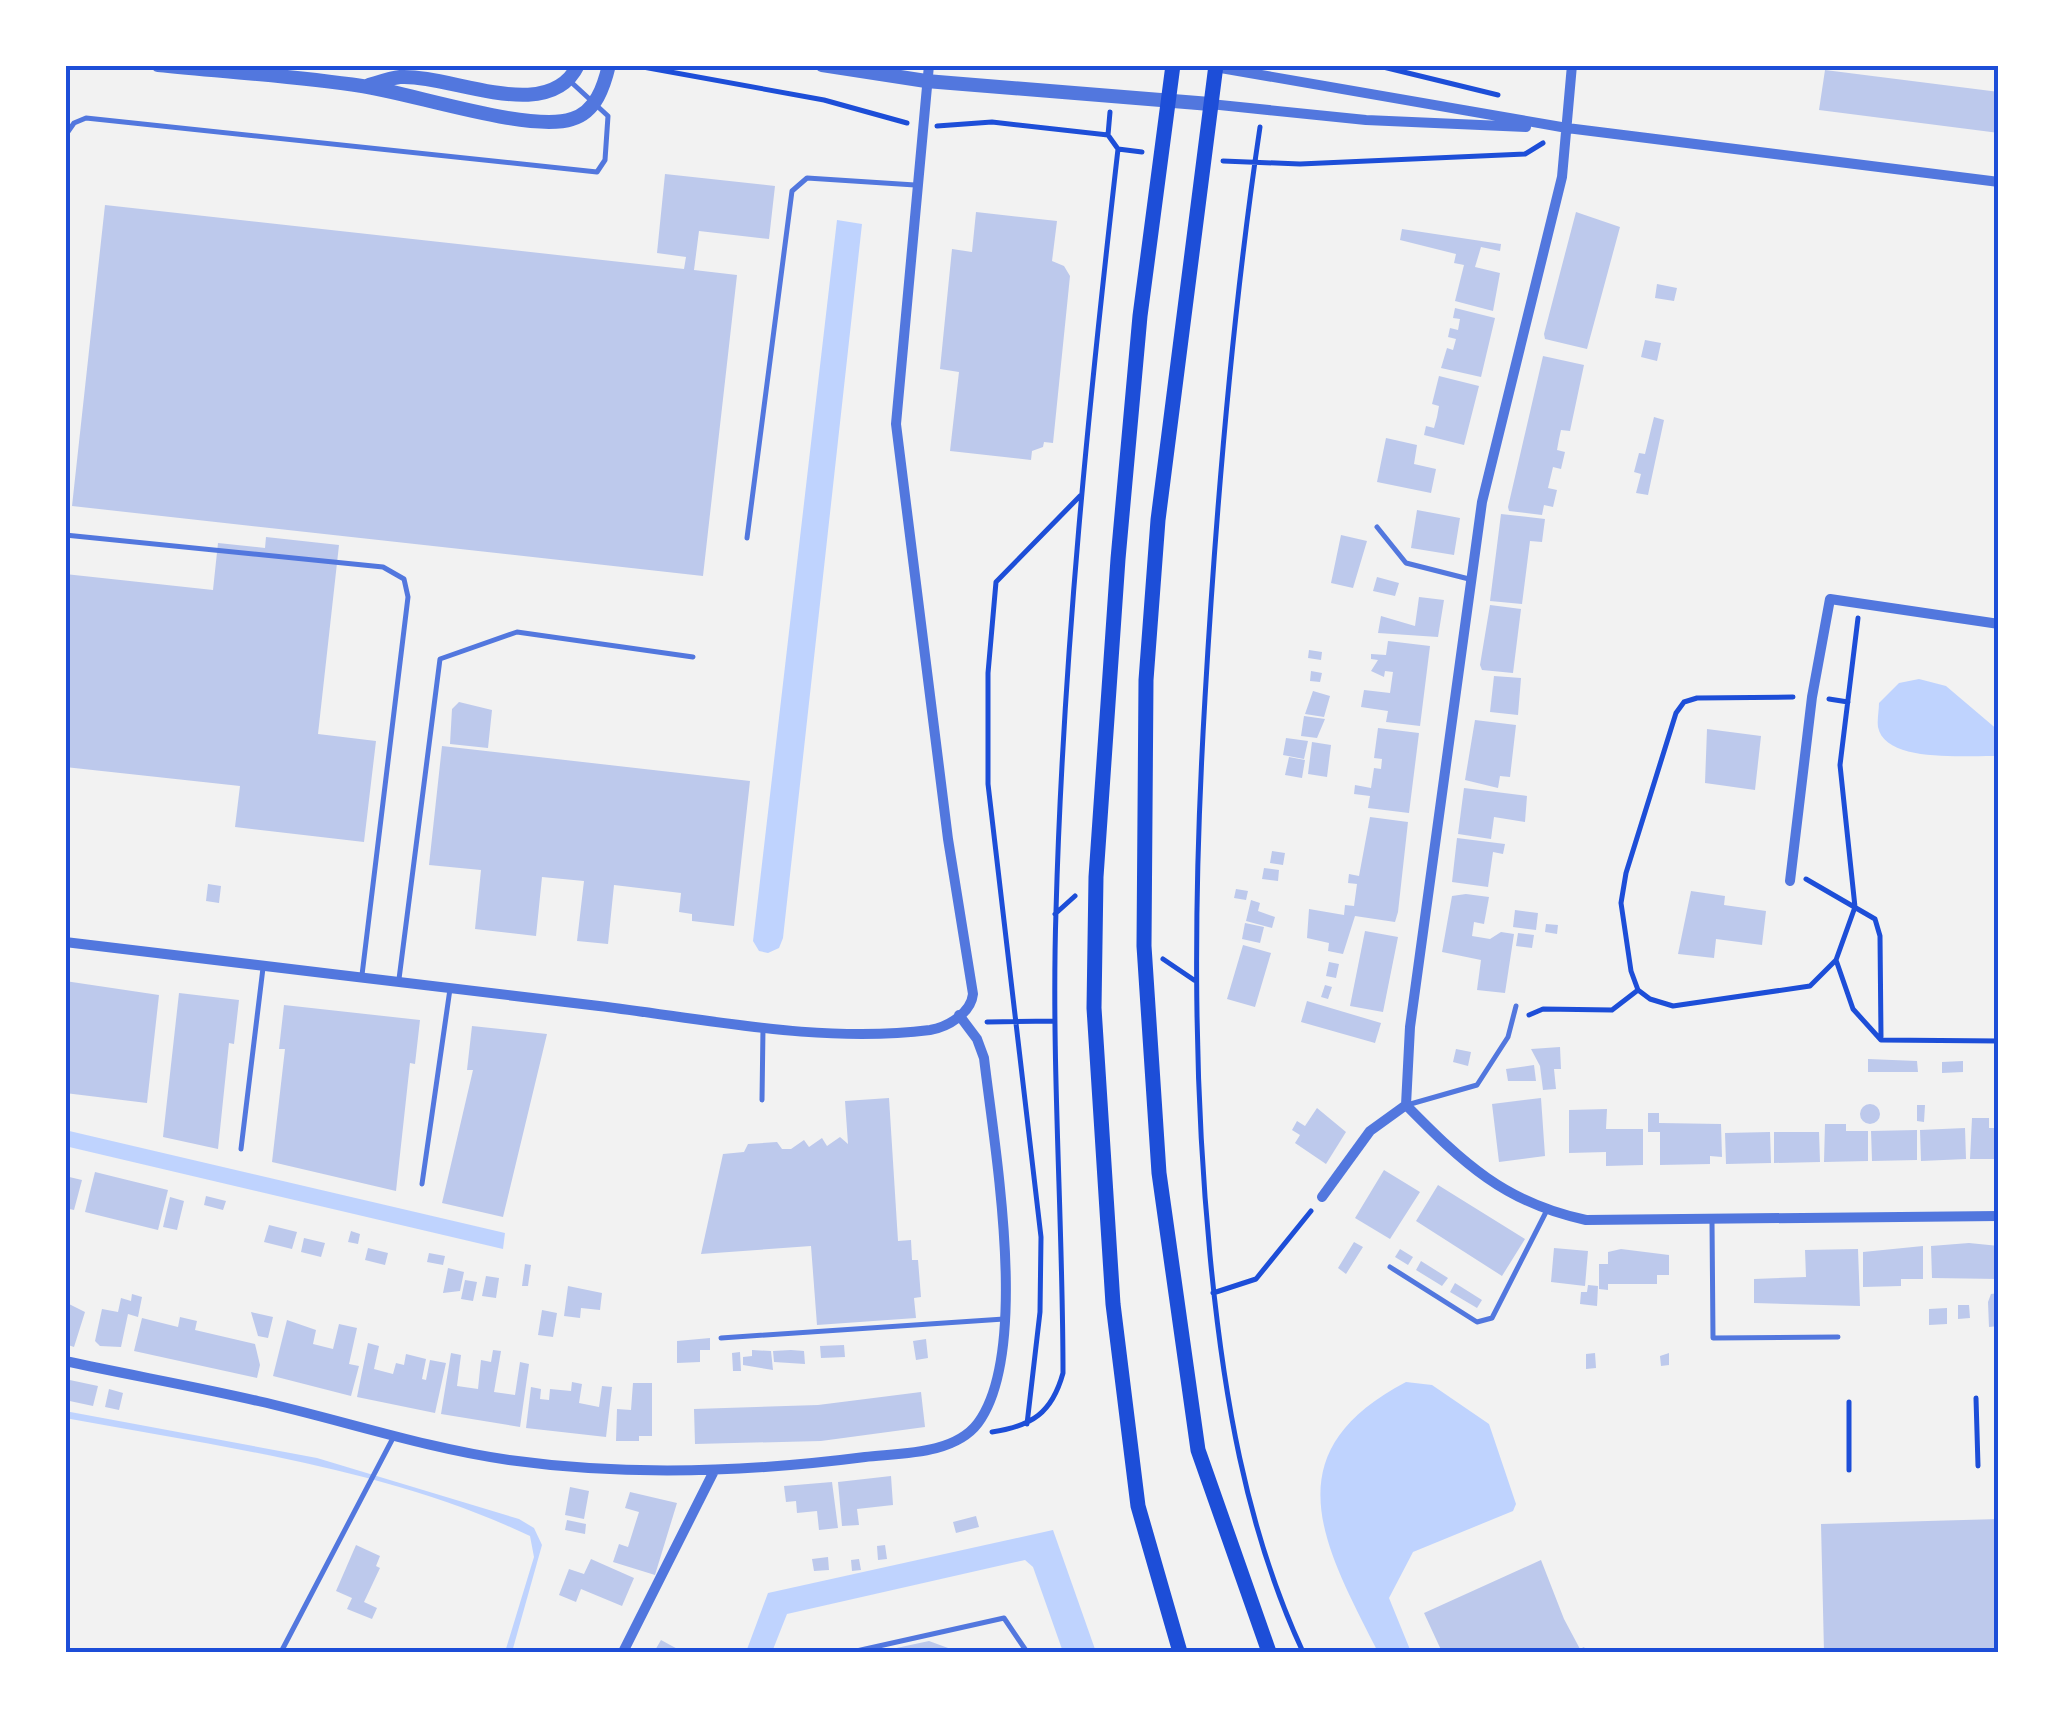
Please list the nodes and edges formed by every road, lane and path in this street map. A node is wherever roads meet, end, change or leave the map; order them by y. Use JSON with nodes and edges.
{"nodes":[{"id":1,"x":158,"y":65,"type":"edge"},
{"id":2,"x":578,"y":65,"type":"edge"},
{"id":3,"x":609,"y":65,"type":"edge"},
{"id":4,"x":632,"y":65,"type":"edge"},
{"id":5,"x":822,"y":65,"type":"edge"},
{"id":6,"x":1173,"y":65,"type":"edge"},
{"id":7,"x":1375,"y":65,"type":"edge"},
{"id":8,"x":1572,"y":65,"type":"edge"},
{"id":9,"x":1211,"y":66,"type":"edge"},
{"id":10,"x":927,"y":73,"type":"edge"},
{"id":11,"x":569,"y":80,"type":"junction"},
{"id":12,"x":363,"y":86,"type":"junction"},
{"id":13,"x":1506,"y":97,"type":"dead end"},
{"id":14,"x":1168,"y":100,"type":"junction"},
{"id":15,"x":595,"y":102,"type":"junction"},
{"id":16,"x":1210,"y":104,"type":"junction"},
{"id":17,"x":922,"y":125,"type":"junction"},
{"id":18,"x":1567,"y":128,"type":"junction"},
{"id":19,"x":65,"y":136,"type":"edge"},
{"id":20,"x":1108,"y":136,"type":"dead end"},
{"id":21,"x":1118,"y":149,"type":"dead end"},
{"id":22,"x":1999,"y":182,"type":"edge"},
{"id":23,"x":915,"y":185,"type":"junction"},
{"id":24,"x":1082,"y":494,"type":"junction"},
{"id":25,"x":1377,"y":527,"type":"dead end"},
{"id":26,"x":65,"y":534,"type":"edge"},
{"id":27,"x":747,"y":538,"type":"dead end"},
{"id":28,"x":1472,"y":580,"type":"junction"},
{"id":29,"x":1860,"y":605,"type":"junction"},
{"id":30,"x":1999,"y":624,"type":"edge"},
{"id":31,"x":693,"y":656,"type":"dead end"},
{"id":32,"x":1812,"y":697,"type":"junction"},
{"id":33,"x":1848,"y":702,"type":"junction"},
{"id":34,"x":1791,"y":876,"type":"joint"},
{"id":35,"x":1855,"y":907,"type":"junction"},
{"id":36,"x":65,"y":942,"type":"edge"},
{"id":37,"x":1144,"y":946,"type":"junction"},
{"id":38,"x":1836,"y":960,"type":"junction"},
{"id":39,"x":264,"y":966,"type":"junction"},
{"id":40,"x":361,"y":978,"type":"junction"},
{"id":41,"x":1194,"y":980,"type":"junction"},
{"id":42,"x":398,"y":982,"type":"junction"},
{"id":43,"x":450,"y":988,"type":"junction"},
{"id":44,"x":1638,"y":990,"type":"junction"},
{"id":45,"x":1516,"y":1006,"type":"dead end"},
{"id":46,"x":960,"y":1015,"type":"junction"},
{"id":47,"x":1056,"y":1021,"type":"junction"},
{"id":48,"x":1512,"y":1022,"type":"junction"},
{"id":49,"x":1018,"y":1023,"type":"junction"},
{"id":50,"x":762,"y":1025,"type":"junction"},
{"id":51,"x":1882,"y":1040,"type":"junction"},
{"id":52,"x":1999,"y":1041,"type":"edge"},
{"id":53,"x":762,"y":1100,"type":"dead end"},
{"id":54,"x":1406,"y":1105,"type":"junction"},
{"id":55,"x":241,"y":1149,"type":"dead end"},
{"id":56,"x":422,"y":1184,"type":"dead end"},
{"id":57,"x":1322,"y":1198,"type":"joint"},
{"id":58,"x":1546,"y":1212,"type":"junction"},
{"id":59,"x":1999,"y":1216,"type":"edge"},
{"id":60,"x":1712,"y":1221,"type":"junction"},
{"id":61,"x":1390,"y":1267,"type":"dead end"},
{"id":62,"x":1214,"y":1293,"type":"junction"},
{"id":63,"x":1004,"y":1319,"type":"junction"},
{"id":64,"x":721,"y":1338,"type":"dead end"},
{"id":65,"x":1838,"y":1338,"type":"dead end"},
{"id":66,"x":65,"y":1361,"type":"edge"},
{"id":67,"x":1976,"y":1398,"type":"dead end"},
{"id":68,"x":1849,"y":1402,"type":"dead end"},
{"id":69,"x":1027,"y":1424,"type":"junction"},
{"id":70,"x":976,"y":1426,"type":"junction"},
{"id":71,"x":394,"y":1436,"type":"junction"},
{"id":72,"x":1978,"y":1466,"type":"dead end"},
{"id":73,"x":714,"y":1470,"type":"junction"},
{"id":74,"x":1849,"y":1470,"type":"dead end"},
{"id":75,"x":281,"y":1652,"type":"edge"},
{"id":76,"x":623,"y":1652,"type":"edge"},
{"id":77,"x":852,"y":1652,"type":"edge"},
{"id":78,"x":1027,"y":1652,"type":"edge"},
{"id":79,"x":1180,"y":1652,"type":"edge"},
{"id":80,"x":1269,"y":1652,"type":"edge"},
{"id":81,"x":1303,"y":1652,"type":"edge"}],
"edges":[{"from":1,"to":12,"type":"street"},
{"from":2,"to":11,"type":"street"},
{"from":3,"to":15,"type":"street"},
{"from":4,"to":17,"type":"path"},
{"from":5,"to":10,"type":"street"},
{"from":6,"to":14,"type":"main road"},
{"from":7,"to":13,"type":"path"},
{"from":8,"to":18,"type":"street"},
{"from":9,"to":16,"type":"main road"},
{"from":9,"to":18,"type":"street"},
{"from":10,"to":14,"type":"street"},
{"from":10,"to":17,"type":"street"},
{"from":11,"to":12,"type":"street"},
{"from":11,"to":15,"type":"lane"},
{"from":12,"to":15,"type":"street"},
{"from":14,"to":16,"type":"street"},
{"from":14,"to":79,"type":"main road"},
{"from":15,"to":19,"type":"lane"},
{"from":16,"to":18,"type":"street"},
{"from":16,"to":37,"type":"main road"},
{"from":17,"to":20,"type":"path"},
{"from":17,"to":23,"type":"street"},
{"from":18,"to":22,"type":"street"},
{"from":18,"to":28,"type":"street"},
{"from":18,"to":41,"type":"path"},
{"from":21,"to":24,"type":"path"},
{"from":23,"to":27,"type":"lane"},
{"from":23,"to":46,"type":"street"},
{"from":24,"to":47,"type":"path"},
{"from":24,"to":49,"type":"path"},
{"from":25,"to":28,"type":"lane"},
{"from":26,"to":40,"type":"lane"},
{"from":28,"to":54,"type":"street"},
{"from":29,"to":30,"type":"street"},
{"from":29,"to":32,"type":"street"},
{"from":29,"to":33,"type":"path"},
{"from":31,"to":42,"type":"lane"},
{"from":32,"to":33,"type":"path"},
{"from":32,"to":34,"type":"street"},
{"from":32,"to":44,"type":"path"},
{"from":33,"to":35,"type":"path"},
{"from":34,"to":35,"type":"path"},
{"from":35,"to":38,"type":"path"},
{"from":35,"to":51,"type":"path"},
{"from":36,"to":39,"type":"street"},
{"from":37,"to":41,"type":"path"},
{"from":37,"to":80,"type":"main road"},
{"from":38,"to":44,"type":"path"},
{"from":38,"to":51,"type":"path"},
{"from":39,"to":40,"type":"street"},
{"from":39,"to":55,"type":"lane"},
{"from":40,"to":42,"type":"street"},
{"from":41,"to":62,"type":"path"},
{"from":42,"to":43,"type":"street"},
{"from":43,"to":50,"type":"street"},
{"from":43,"to":56,"type":"lane"},
{"from":44,"to":48,"type":"path"},
{"from":45,"to":48,"type":"lane"},
{"from":46,"to":49,"type":"path"},
{"from":46,"to":50,"type":"street"},
{"from":46,"to":63,"type":"street"},
{"from":47,"to":49,"type":"path"},
{"from":47,"to":69,"type":"path"},
{"from":48,"to":54,"type":"lane"},
{"from":49,"to":69,"type":"path"},
{"from":50,"to":53,"type":"lane"},
{"from":51,"to":52,"type":"path"},
{"from":54,"to":57,"type":"street"},
{"from":54,"to":58,"type":"street"},
{"from":57,"to":62,"type":"path"},
{"from":58,"to":60,"type":"street"},
{"from":58,"to":61,"type":"lane"},
{"from":59,"to":60,"type":"street"},
{"from":60,"to":65,"type":"lane"},
{"from":62,"to":81,"type":"path"},
{"from":63,"to":64,"type":"lane"},
{"from":63,"to":70,"type":"street"},
{"from":66,"to":71,"type":"street"},
{"from":67,"to":72,"type":"path"},
{"from":68,"to":74,"type":"path"},
{"from":69,"to":70,"type":"path"},
{"from":70,"to":73,"type":"street"},
{"from":71,"to":73,"type":"street"},
{"from":71,"to":75,"type":"lane"},
{"from":73,"to":76,"type":"street"},
{"from":77,"to":78,"type":"lane"}]}
